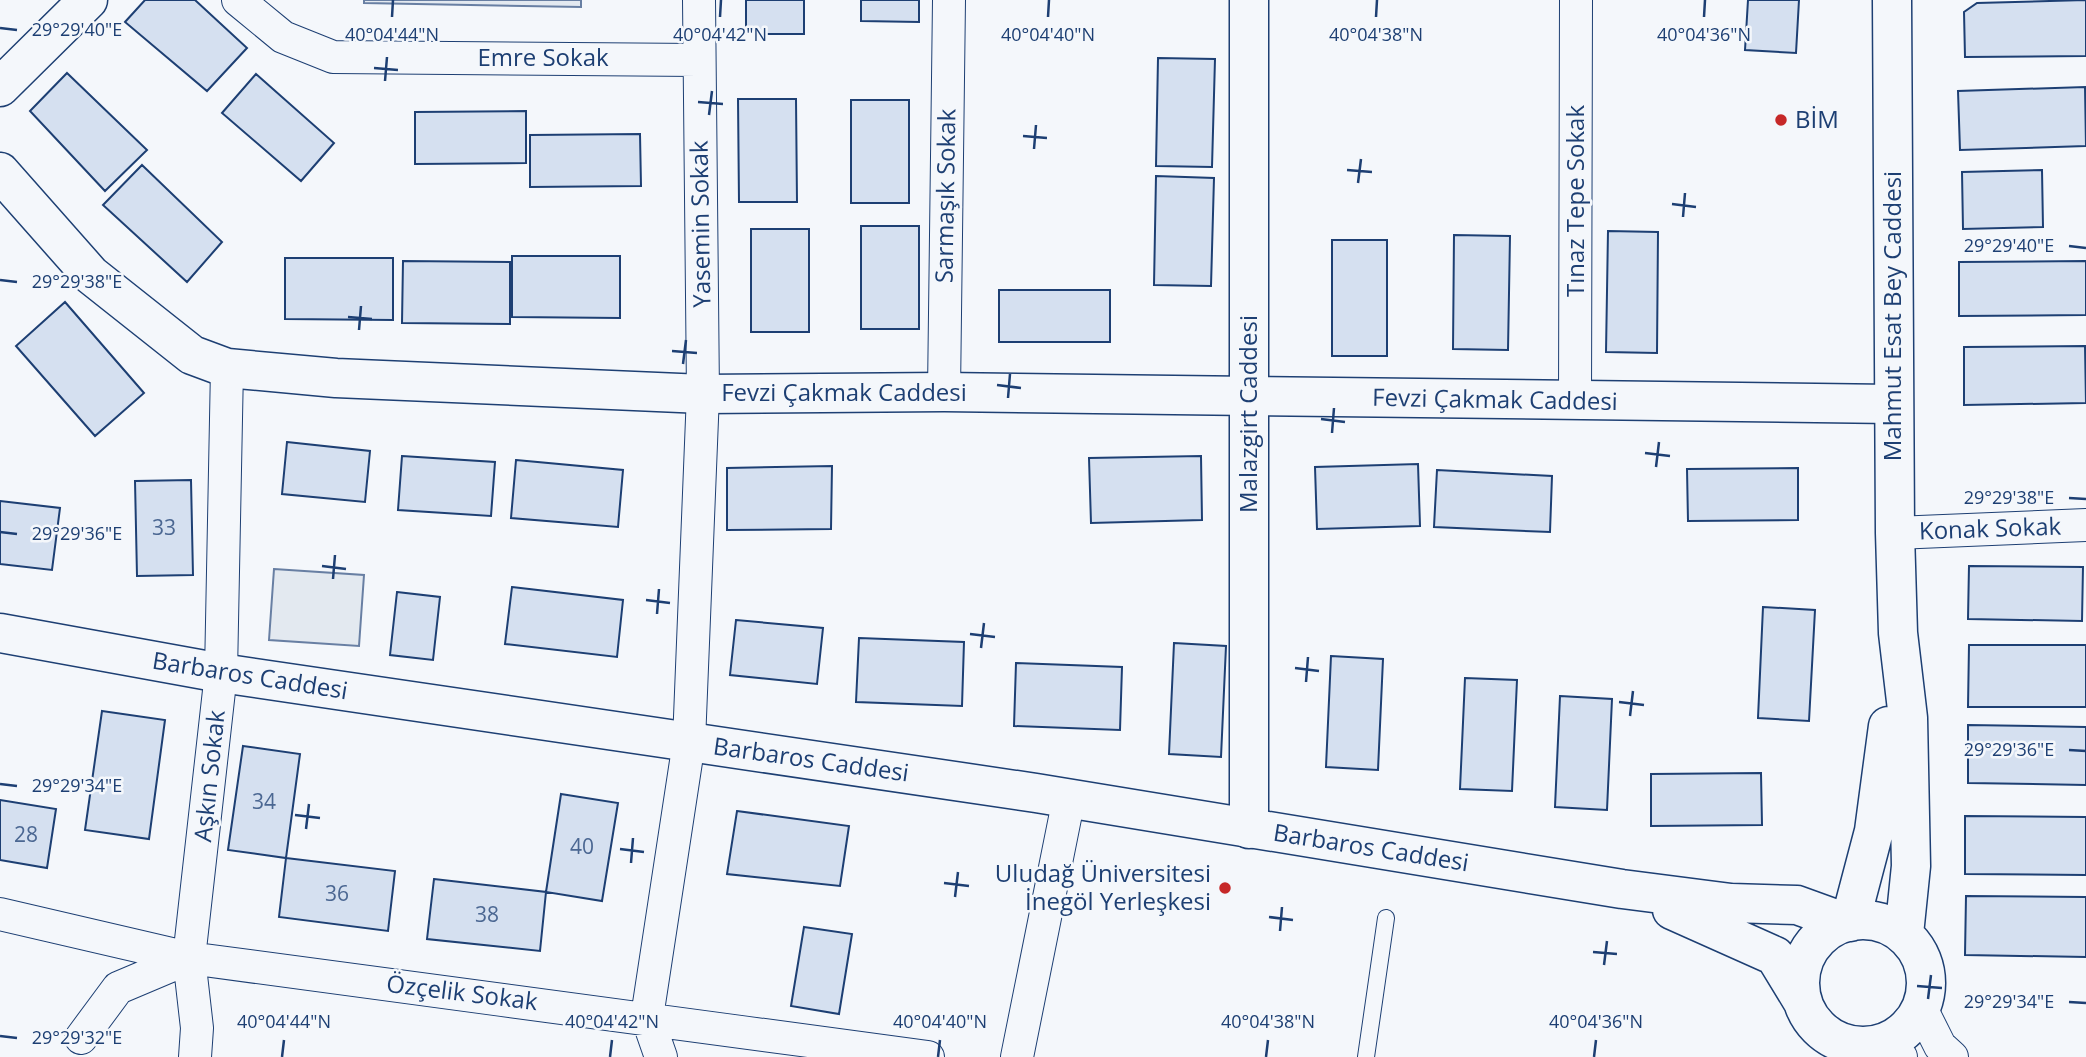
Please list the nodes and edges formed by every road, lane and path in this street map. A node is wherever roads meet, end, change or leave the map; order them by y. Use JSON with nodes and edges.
{"nodes":[{"id":1,"x":88,"y":0,"type":"edge"},
{"id":2,"x":238,"y":0,"type":"edge"},
{"id":3,"x":699,"y":0,"type":"edge"},
{"id":4,"x":948,"y":0,"type":"edge"},
{"id":5,"x":1249,"y":0,"type":"edge"},
{"id":6,"x":1576,"y":0,"type":"edge"},
{"id":7,"x":1892,"y":0,"type":"edge"},
{"id":8,"x":698,"y":60,"type":"junction"},
{"id":9,"x":0,"y":87,"type":"edge"},
{"id":10,"x":0,"y":172,"type":"edge"},
{"id":11,"x":227,"y":368,"type":"junction"},
{"id":12,"x":944,"y":392,"type":"junction"},
{"id":13,"x":703,"y":394,"type":"junction"},
{"id":14,"x":1248,"y":396,"type":"junction"},
{"id":15,"x":1575,"y":402,"type":"junction"},
{"id":16,"x":1892,"y":404,"type":"junction"},
{"id":17,"x":2086,"y":526,"type":"edge"},
{"id":18,"x":1895,"y":533,"type":"junction"},
{"id":19,"x":0,"y":633,"type":"edge"},
{"id":20,"x":1898,"y":633,"type":"junction"},
{"id":21,"x":221,"y":673,"type":"junction"},
{"id":22,"x":689,"y":742,"type":"junction"},
{"id":23,"x":1069,"y":798,"type":"junction"},
{"id":24,"x":1249,"y":829,"type":"junction"},
{"id":25,"x":1622,"y":889,"type":"junction"},
{"id":26,"x":0,"y":914,"type":"edge"},
{"id":27,"x":1386,"y":918,"type":"dead end"},
{"id":28,"x":1847,"y":922,"type":"junction"},
{"id":29,"x":1904,"y":934,"type":"junction"},
{"id":30,"x":189,"y":958,"type":"junction"},
{"id":31,"x":1805,"y":1006,"type":"junction"},
{"id":32,"x":1921,"y":1008,"type":"junction"},
{"id":33,"x":647,"y":1017,"type":"junction"},
{"id":34,"x":80,"y":1038,"type":"dead end"},
{"id":35,"x":1833,"y":1047,"type":"edge"},
{"id":36,"x":1886,"y":1050,"type":"edge"},
{"id":37,"x":195,"y":1057,"type":"edge"},
{"id":38,"x":661,"y":1057,"type":"edge"},
{"id":39,"x":928,"y":1057,"type":"edge"},
{"id":40,"x":1017,"y":1057,"type":"edge"},
{"id":41,"x":1366,"y":1057,"type":"edge"},
{"id":42,"x":1952,"y":1057,"type":"edge"}],
"edges":[{"from":1,"to":9,"type":"main road"},
{"from":2,"to":8,"type":"street","name":"Emre Sokak"},
{"from":3,"to":8,"type":"street","name":"Yasemin Sokak"},
{"from":4,"to":12,"type":"street","name":"Sarmaşık Sokak"},
{"from":5,"to":14,"type":"main road","name":"Malazgirt Caddesi"},
{"from":6,"to":15,"type":"street","name":"Tınaz Tepe Sokak"},
{"from":7,"to":16,"type":"main road","name":"Mahmut Esat Bey Caddesi"},
{"from":8,"to":13,"type":"street","name":"Yasemin Sokak"},
{"from":10,"to":11,"type":"main road","name":"Fevzi Çakmak Caddesi"},
{"from":11,"to":13,"type":"main road","name":"Fevzi Çakmak Caddesi"},
{"from":11,"to":21,"type":"street","name":"Aşkın Sokak"},
{"from":12,"to":13,"type":"main road","name":"Fevzi Çakmak Caddesi"},
{"from":12,"to":14,"type":"main road","name":"Fevzi Çakmak Caddesi"},
{"from":13,"to":22,"type":"street","name":"Yasemin Sokak"},
{"from":14,"to":15,"type":"main road","name":"Fevzi Çakmak Caddesi"},
{"from":14,"to":24,"type":"main road","name":"Malazgirt Caddesi"},
{"from":15,"to":16,"type":"main road","name":"Fevzi Çakmak Caddesi"},
{"from":16,"to":18,"type":"main road","name":"Mahmut Esat Bey Caddesi"},
{"from":17,"to":18,"type":"street","name":"Konak Sokak"},
{"from":18,"to":20,"type":"main road","name":"Mahmut Esat Bey Caddesi"},
{"from":19,"to":21,"type":"main road","name":"Barbaros Caddesi"},
{"from":20,"to":28,"type":"main road"},
{"from":20,"to":29,"type":"main road"},
{"from":21,"to":22,"type":"main road","name":"Barbaros Caddesi"},
{"from":21,"to":30,"type":"street","name":"Aşkın Sokak"},
{"from":22,"to":23,"type":"main road","name":"Barbaros Caddesi"},
{"from":22,"to":33,"type":"street","name":"Yasemin Sokak"},
{"from":23,"to":24,"type":"main road","name":"Barbaros Caddesi"},
{"from":23,"to":40,"type":"street"},
{"from":24,"to":25,"type":"main road","name":"Barbaros Caddesi"},
{"from":25,"to":28,"type":"main road"},
{"from":25,"to":31,"type":"main road"},
{"from":26,"to":30,"type":"street","name":"Özçelik Sokak"},
{"from":27,"to":41,"type":"lane"},
{"from":28,"to":29,"type":"main road"},
{"from":28,"to":31,"type":"main road"},
{"from":29,"to":32,"type":"main road"},
{"from":30,"to":33,"type":"street","name":"Özçelik Sokak"},
{"from":30,"to":34,"type":"street"},
{"from":30,"to":37,"type":"street","name":"Aşkın Sokak"},
{"from":31,"to":35,"type":"main road"},
{"from":32,"to":36,"type":"main road"},
{"from":32,"to":42,"type":"street"},
{"from":33,"to":38,"type":"street"},
{"from":33,"to":39,"type":"street","name":"Özçelik Sokak"},
{"from":35,"to":36,"type":"main road"}]}
